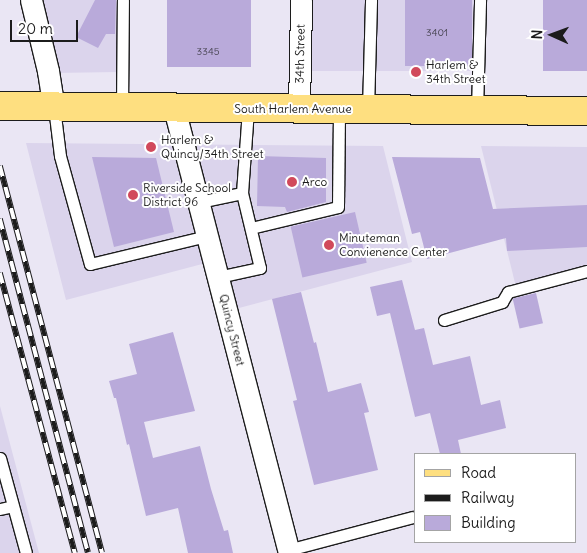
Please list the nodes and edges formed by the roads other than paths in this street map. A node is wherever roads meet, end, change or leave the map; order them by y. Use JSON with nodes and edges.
{"nodes":[{"id":1,"x":31,"y":0,"type":"edge"},
{"id":2,"x":123,"y":0,"type":"edge"},
{"id":3,"x":300,"y":0,"type":"edge"},
{"id":4,"x":371,"y":0,"type":"edge"},
{"id":5,"x":480,"y":0,"type":"edge"},
{"id":6,"x":0,"y":106,"type":"edge"},
{"id":7,"x":54,"y":107,"type":"junction"},
{"id":8,"x":122,"y":108,"type":"junction"},
{"id":9,"x":174,"y":108,"type":"junction"},
{"id":10,"x":248,"y":109,"type":"junction"},
{"id":11,"x":299,"y":109,"type":"junction"},
{"id":12,"x":340,"y":109,"type":"junction"},
{"id":13,"x":368,"y":109,"type":"junction"},
{"id":14,"x":477,"y":110,"type":"junction"},
{"id":15,"x":587,"y":111,"type":"edge"},
{"id":16,"x":242,"y":194,"type":"junction"},
{"id":17,"x":199,"y":202,"type":"junction"},
{"id":18,"x":251,"y":228,"type":"junction"},
{"id":19,"x":207,"y":236,"type":"junction"},
{"id":20,"x":587,"y":271,"type":"edge"},
{"id":21,"x":218,"y":277,"type":"junction"},
{"id":22,"x":444,"y":320,"type":"dead end"},
{"id":23,"x":0,"y":458,"type":"edge"},
{"id":24,"x":13,"y":506,"type":"junction"},
{"id":25,"x":0,"y":509,"type":"edge"},
{"id":26,"x":413,"y":517,"type":"dead end"},
{"id":27,"x":288,"y":551,"type":"edge"},
{"id":28,"x":26,"y":553,"type":"edge"}],
"edges":[{"from":1,"to":7,"type":"street"},
{"from":2,"to":8,"type":"lane"},
{"from":3,"to":11,"type":"street","name":"34th Street"},
{"from":4,"to":13,"type":"lane"},
{"from":5,"to":14,"type":"lane"},
{"from":6,"to":7,"type":"main road","name":"South Harlem Avenue"},
{"from":7,"to":8,"type":"main road","name":"South Harlem Avenue"},
{"from":7,"to":19,"type":"lane"},
{"from":8,"to":9,"type":"main road","name":"South Harlem Avenue"},
{"from":9,"to":10,"type":"main road","name":"South Harlem Avenue"},
{"from":9,"to":17,"type":"street","name":"Quincy Street"},
{"from":10,"to":11,"type":"main road","name":"South Harlem Avenue"},
{"from":10,"to":16,"type":"lane"},
{"from":11,"to":12,"type":"main road","name":"South Harlem Avenue"},
{"from":12,"to":13,"type":"main road","name":"South Harlem Avenue"},
{"from":12,"to":18,"type":"lane"},
{"from":13,"to":14,"type":"main road","name":"South Harlem Avenue"},
{"from":14,"to":15,"type":"main road","name":"South Harlem Avenue"},
{"from":16,"to":17,"type":"lane"},
{"from":16,"to":18,"type":"lane"},
{"from":17,"to":19,"type":"street","name":"Quincy Street"},
{"from":18,"to":21,"type":"lane"},
{"from":19,"to":21,"type":"street","name":"Quincy Street"},
{"from":20,"to":22,"type":"lane"},
{"from":21,"to":27,"type":"street","name":"Quincy Street"},
{"from":23,"to":24,"type":"lane"},
{"from":24,"to":25,"type":"lane"},
{"from":24,"to":28,"type":"lane"},
{"from":26,"to":27,"type":"lane"}]}
